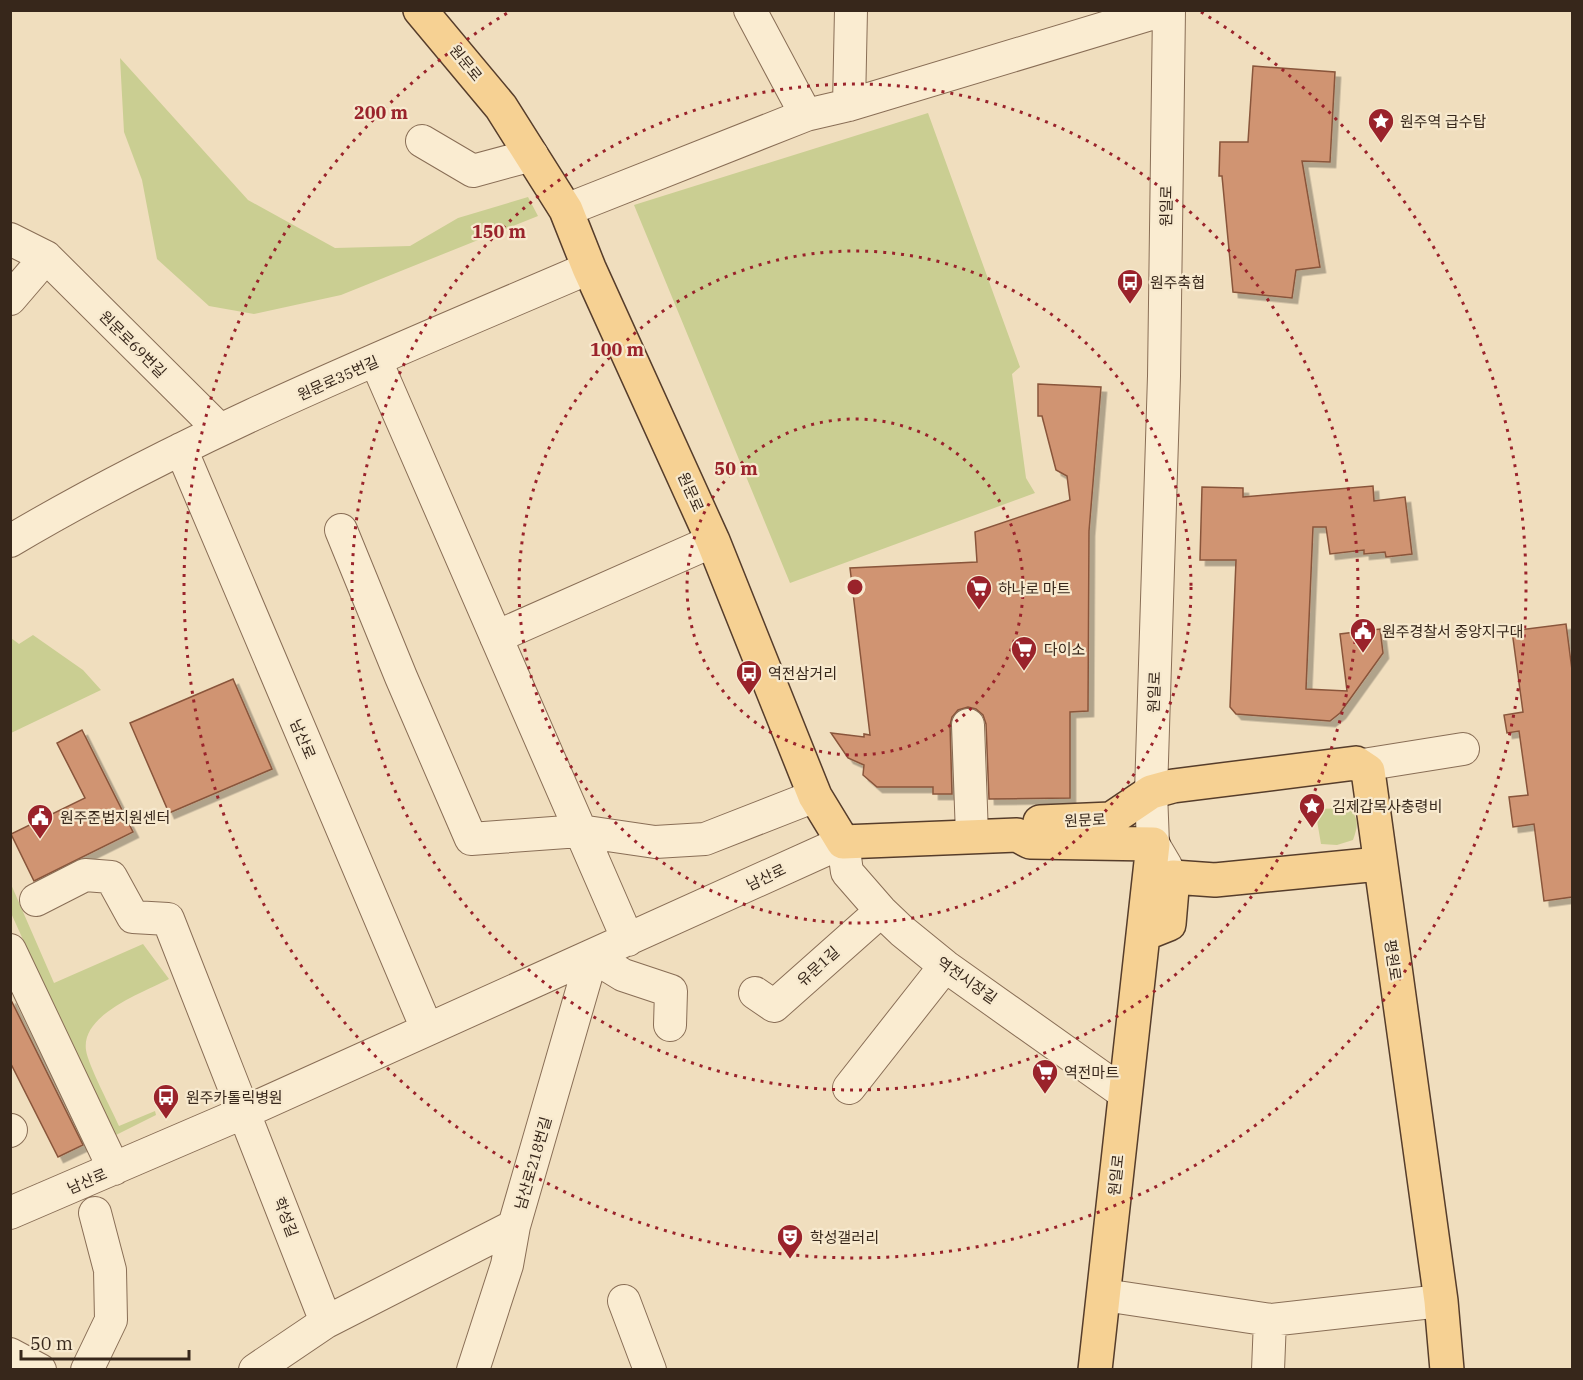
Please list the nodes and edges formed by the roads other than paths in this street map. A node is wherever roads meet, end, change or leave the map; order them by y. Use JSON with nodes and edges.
{"nodes":[{"id":1,"x":420,"y":10,"type":"edge"},
{"id":2,"x":750,"y":10,"type":"edge"},
{"id":3,"x":851,"y":10,"type":"edge"},
{"id":4,"x":1167,"y":10,"type":"edge"},
{"id":5,"x":1188,"y":10,"type":"edge"},
{"id":6,"x":849,"y":105,"type":"junction"},
{"id":7,"x":806,"y":116,"type":"junction"},
{"id":8,"x":422,"y":141,"type":"dead end"},
{"id":9,"x":532,"y":155,"type":"junction"},
{"id":10,"x":566,"y":210,"type":"junction"},
{"id":11,"x":10,"y":239,"type":"edge"},
{"id":12,"x":46,"y":257,"type":"junction"},
{"id":13,"x":590,"y":268,"type":"junction"},
{"id":14,"x":10,"y":299,"type":"edge"},
{"id":15,"x":376,"y":361,"type":"junction"},
{"id":16,"x":220,"y":430,"type":"junction"},
{"id":17,"x":181,"y":449,"type":"junction"},
{"id":18,"x":341,"y":530,"type":"dead end"},
{"id":19,"x":10,"y":540,"type":"edge"},
{"id":20,"x":713,"y":541,"type":"junction"},
{"id":21,"x":496,"y":637,"type":"junction"},
{"id":22,"x":968,"y":725,"type":"dead end"},
{"id":23,"x":1463,"y":749,"type":"dead end"},
{"id":24,"x":1363,"y":765,"type":"junction"},
{"id":25,"x":1162,"y":789,"type":"junction"},
{"id":26,"x":815,"y":796,"type":"junction"},
{"id":27,"x":580,"y":831,"type":"junction"},
{"id":28,"x":1017,"y":835,"type":"junction"},
{"id":29,"x":972,"y":836,"type":"junction"},
{"id":30,"x":843,"y":842,"type":"junction"},
{"id":31,"x":1153,"y":844,"type":"junction"},
{"id":32,"x":1379,"y":864,"type":"junction"},
{"id":33,"x":1173,"y":877,"type":"junction"},
{"id":34,"x":36,"y":900,"type":"dead end"},
{"id":35,"x":880,"y":911,"type":"junction"},
{"id":36,"x":1144,"y":934,"type":"junction"},
{"id":37,"x":628,"y":940,"type":"junction"},
{"id":38,"x":10,"y":950,"type":"edge"},
{"id":39,"x":592,"y":956,"type":"junction"},
{"id":40,"x":945,"y":966,"type":"junction"},
{"id":41,"x":755,"y":993,"type":"dead end"},
{"id":42,"x":670,"y":1025,"type":"dead end"},
{"id":43,"x":427,"y":1029,"type":"junction"},
{"id":44,"x":849,"y":1088,"type":"dead end"},
{"id":45,"x":1124,"y":1093,"type":"junction"},
{"id":46,"x":245,"y":1112,"type":"junction"},
{"id":47,"x":114,"y":1169,"type":"junction"},
{"id":48,"x":13,"y":1206,"type":"edge"},
{"id":49,"x":95,"y":1213,"type":"dead end"},
{"id":50,"x":514,"y":1226,"type":"junction"},
{"id":51,"x":1104,"y":1295,"type":"junction"},
{"id":52,"x":624,"y":1301,"type":"dead end"},
{"id":53,"x":1441,"y":1301,"type":"junction"},
{"id":54,"x":1270,"y":1320,"type":"junction"},
{"id":55,"x":326,"y":1322,"type":"junction"},
{"id":56,"x":10,"y":1354,"type":"edge"},
{"id":57,"x":40,"y":1370,"type":"edge"},
{"id":58,"x":87,"y":1370,"type":"edge"},
{"id":59,"x":255,"y":1370,"type":"edge"},
{"id":60,"x":473,"y":1370,"type":"edge"},
{"id":61,"x":650,"y":1370,"type":"edge"},
{"id":62,"x":1095,"y":1370,"type":"edge"},
{"id":63,"x":1268,"y":1370,"type":"edge"},
{"id":64,"x":1447,"y":1370,"type":"edge"}],
"edges":[{"from":1,"to":9,"type":"main road","name":"원문로"},
{"from":2,"to":7,"type":"street"},
{"from":3,"to":6,"type":"street"},
{"from":4,"to":6,"type":"street"},
{"from":4,"to":25,"type":"street","name":"원일로"},
{"from":5,"to":25,"type":"street","name":"원일로"},
{"from":6,"to":7,"type":"street"},
{"from":7,"to":10,"type":"street"},
{"from":8,"to":9,"type":"street"},
{"from":9,"to":10,"type":"main road","name":"원문로"},
{"from":10,"to":13,"type":"main road","name":"원문로"},
{"from":11,"to":12,"type":"street","name":"원문로69번길"},
{"from":12,"to":14,"type":"street"},
{"from":12,"to":16,"type":"street","name":"원문로69번길"},
{"from":13,"to":15,"type":"street","name":"원문로35번길"},
{"from":13,"to":20,"type":"main road","name":"원문로"},
{"from":15,"to":16,"type":"street","name":"원문로35번길"},
{"from":15,"to":21,"type":"street"},
{"from":16,"to":17,"type":"street","name":"원문로35번길"},
{"from":17,"to":19,"type":"street","name":"원문로35번길"},
{"from":17,"to":43,"type":"street","name":"남산로"},
{"from":18,"to":27,"type":"street"},
{"from":20,"to":21,"type":"street"},
{"from":20,"to":26,"type":"main road","name":"원문로"},
{"from":21,"to":27,"type":"street"},
{"from":22,"to":29,"type":"street"},
{"from":23,"to":24,"type":"street"},
{"from":24,"to":25,"type":"main road"},
{"from":24,"to":32,"type":"main road","name":"평원로"},
{"from":25,"to":28,"type":"main road","name":"원문로"},
{"from":25,"to":31,"type":"street","name":"원일로"},
{"from":25,"to":33,"type":"street"},
{"from":26,"to":27,"type":"street"},
{"from":26,"to":30,"type":"main road","name":"원문로"},
{"from":27,"to":37,"type":"street"},
{"from":28,"to":29,"type":"main road","name":"원문로"},
{"from":28,"to":31,"type":"main road","name":"원문로"},
{"from":29,"to":30,"type":"main road","name":"원문로"},
{"from":30,"to":35,"type":"street","name":"역전시장길"},
{"from":30,"to":37,"type":"street","name":"남산로"},
{"from":31,"to":33,"type":"street"},
{"from":31,"to":36,"type":"main road","name":"원일로"},
{"from":32,"to":33,"type":"main road"},
{"from":32,"to":53,"type":"main road","name":"평원로"},
{"from":33,"to":36,"type":"main road"},
{"from":34,"to":46,"type":"street","name":"학성길"},
{"from":35,"to":40,"type":"street","name":"역전시장길"},
{"from":35,"to":41,"type":"street","name":"유문1길"},
{"from":36,"to":45,"type":"main road","name":"원일로"},
{"from":37,"to":39,"type":"street","name":"남산로"},
{"from":38,"to":47,"type":"street"},
{"from":39,"to":42,"type":"street"},
{"from":39,"to":43,"type":"street","name":"남산로"},
{"from":39,"to":50,"type":"street","name":"남산로218번길"},
{"from":40,"to":44,"type":"street"},
{"from":40,"to":45,"type":"street","name":"역전시장길"},
{"from":43,"to":46,"type":"street","name":"남산로"},
{"from":45,"to":51,"type":"main road","name":"원일로"},
{"from":46,"to":47,"type":"street","name":"남산로"},
{"from":46,"to":55,"type":"street","name":"학성길"},
{"from":47,"to":48,"type":"street","name":"남산로"},
{"from":49,"to":58,"type":"street"},
{"from":50,"to":55,"type":"street"},
{"from":50,"to":60,"type":"street","name":"남산로218번길"},
{"from":51,"to":54,"type":"street"},
{"from":51,"to":62,"type":"main road","name":"원일로"},
{"from":52,"to":61,"type":"street"},
{"from":53,"to":54,"type":"street"},
{"from":53,"to":64,"type":"main road","name":"평원로"},
{"from":54,"to":63,"type":"street"},
{"from":55,"to":59,"type":"street"},
{"from":56,"to":57,"type":"street"}]}
